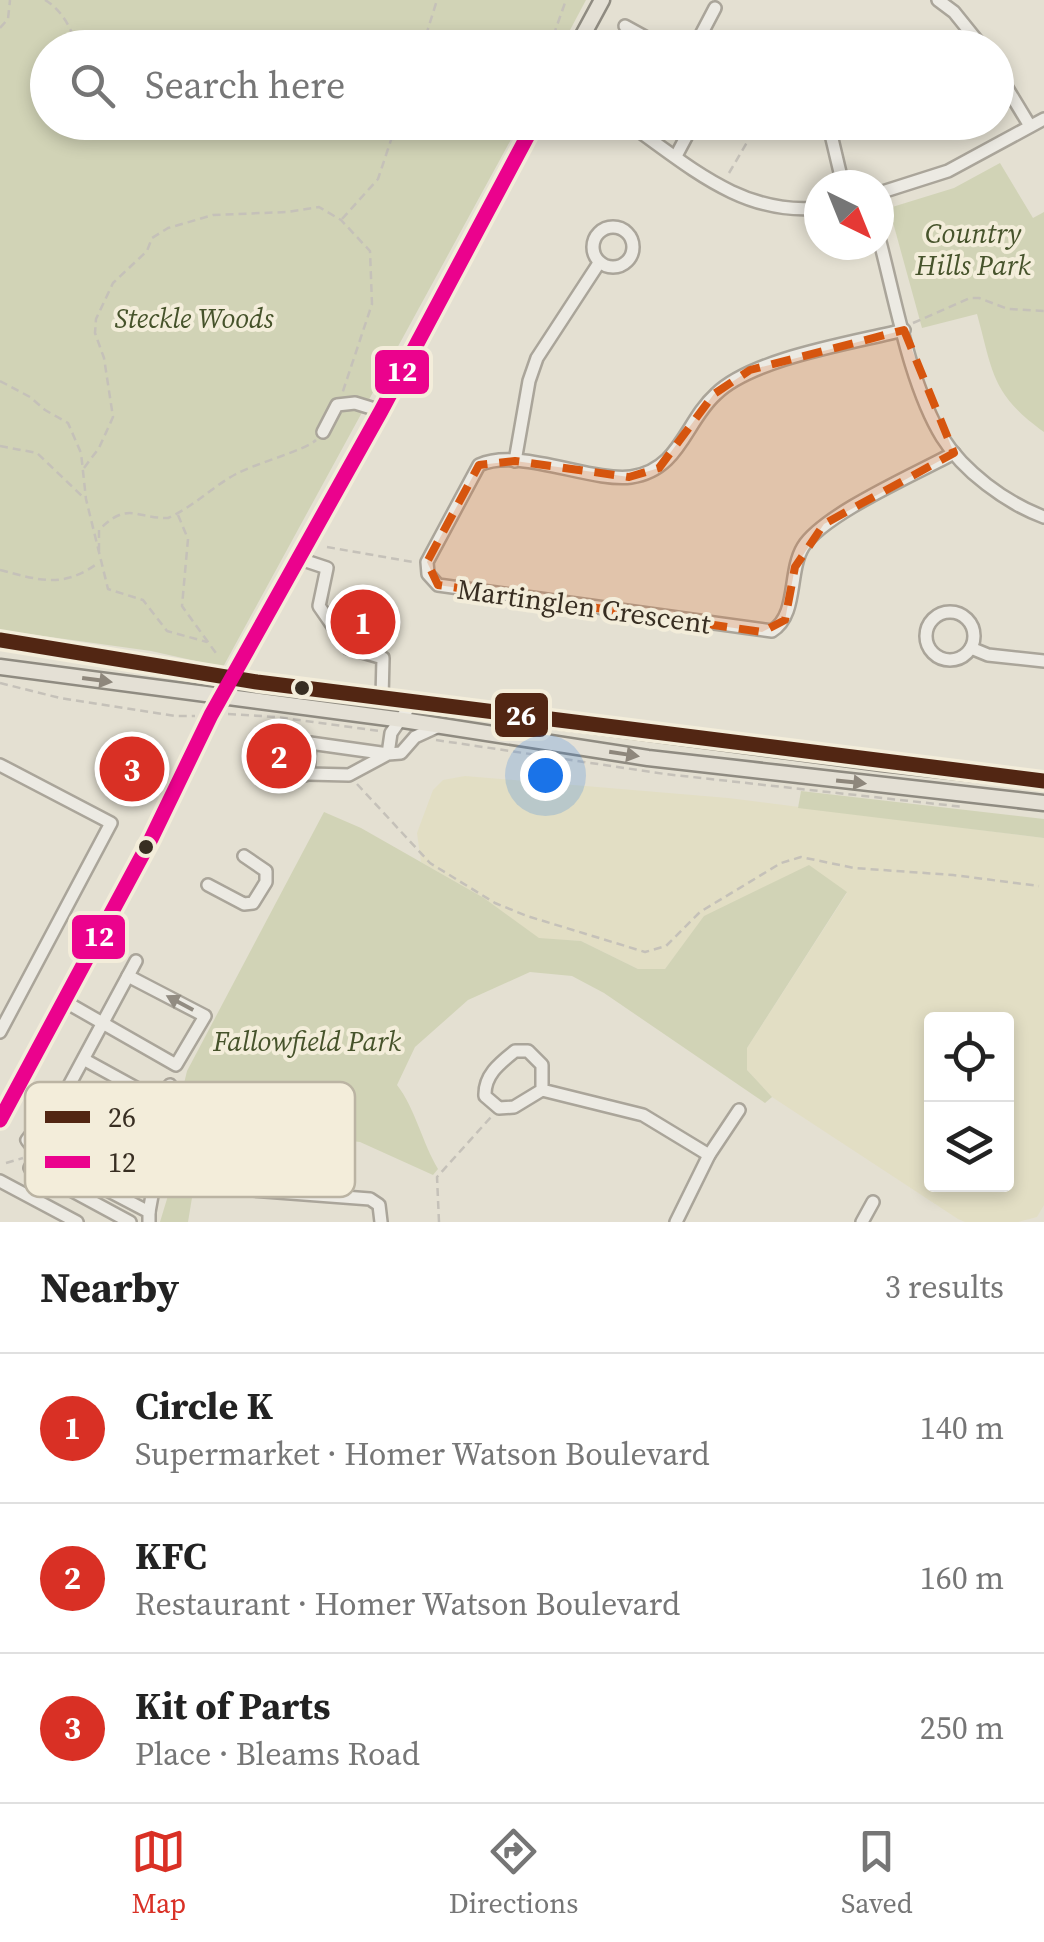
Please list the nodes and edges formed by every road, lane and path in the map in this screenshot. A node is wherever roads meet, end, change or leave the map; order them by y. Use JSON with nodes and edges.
{"nodes":[{"id":1,"x":10,"y":0,"type":"edge"},
{"id":2,"x":45,"y":0,"type":"edge"},
{"id":3,"x":437,"y":0,"type":"edge"},
{"id":4,"x":566,"y":0,"type":"edge"},
{"id":5,"x":602,"y":0,"type":"edge"},
{"id":6,"x":938,"y":0,"type":"edge"},
{"id":7,"x":715,"y":8,"type":"dead end"},
{"id":8,"x":624,"y":26,"type":"dead end"},
{"id":9,"x":0,"y":28,"type":"edge"},
{"id":10,"x":71,"y":30,"type":"edge"},
{"id":11,"x":429,"y":30,"type":"edge"},
{"id":12,"x":555,"y":30,"type":"edge"},
{"id":13,"x":586,"y":30,"type":"edge"},
{"id":14,"x":631,"y":30,"type":"edge"},
{"id":15,"x":703,"y":30,"type":"edge"},
{"id":16,"x":968,"y":30,"type":"edge"},
{"id":17,"x":1014,"y":100,"type":"edge"},
{"id":18,"x":1044,"y":118,"type":"edge"},
{"id":19,"x":1030,"y":126,"type":"junction"},
{"id":20,"x":1014,"y":135,"type":"edge"},
{"id":21,"x":392,"y":140,"type":"edge"},
{"id":22,"x":524,"y":140,"type":"edge"},
{"id":23,"x":652,"y":140,"type":"edge"},
{"id":24,"x":684,"y":140,"type":"edge"},
{"id":25,"x":748,"y":140,"type":"edge"},
{"id":26,"x":832,"y":140,"type":"edge"},
{"id":27,"x":1004,"y":140,"type":"edge"},
{"id":28,"x":676,"y":156,"type":"junction"},
{"id":29,"x":839,"y":170,"type":"edge"},
{"id":30,"x":728,"y":173,"type":"dead end"},
{"id":31,"x":894,"y":188,"type":"edge"},
{"id":32,"x":804,"y":209,"type":"edge"},
{"id":33,"x":342,"y":220,"type":"junction"},
{"id":34,"x":885,"y":260,"type":"edge"},
{"id":35,"x":599,"y":262,"type":"dead end"},
{"id":36,"x":1044,"y":311,"type":"edge"},
{"id":37,"x":904,"y":330,"type":"junction"},
{"id":38,"x":0,"y":381,"type":"edge"},
{"id":39,"x":338,"y":405,"type":"junction"},
{"id":40,"x":381,"y":411,"type":"junction"},
{"id":41,"x":323,"y":432,"type":"joint"},
{"id":42,"x":0,"y":446,"type":"edge"},
{"id":43,"x":954,"y":453,"type":"junction"},
{"id":44,"x":516,"y":461,"type":"junction"},
{"id":45,"x":84,"y":468,"type":"junction"},
{"id":46,"x":86,"y":499,"type":"junction"},
{"id":47,"x":178,"y":514,"type":"junction"},
{"id":48,"x":1044,"y":517,"type":"edge"},
{"id":49,"x":327,"y":547,"type":"dead end"},
{"id":50,"x":300,"y":559,"type":"junction"},
{"id":51,"x":100,"y":562,"type":"junction"},
{"id":52,"x":420,"y":564,"type":"dead end"},
{"id":53,"x":0,"y":570,"type":"edge"},
{"id":54,"x":0,"y":640,"type":"edge"},
{"id":55,"x":207,"y":642,"type":"junction"},
{"id":56,"x":972,"y":648,"type":"junction"},
{"id":57,"x":218,"y":656,"type":"dead end"},
{"id":58,"x":1044,"y":661,"type":"edge"},
{"id":59,"x":0,"y":667,"type":"edge"},
{"id":60,"x":234,"y":678,"type":"junction"},
{"id":61,"x":0,"y":683,"type":"edge"},
{"id":62,"x":223,"y":696,"type":"junction"},
{"id":63,"x":382,"y":698,"type":"junction"},
{"id":64,"x":412,"y":703,"type":"junction"},
{"id":65,"x":233,"y":714,"type":"dead end"},
{"id":66,"x":188,"y":717,"type":"dead end"},
{"id":67,"x":403,"y":720,"type":"junction"},
{"id":68,"x":439,"y":726,"type":"junction"},
{"id":69,"x":382,"y":732,"type":"dead end"},
{"id":70,"x":310,"y":743,"type":"junction"},
{"id":71,"x":767,"y":747,"type":"junction"},
{"id":72,"x":388,"y":754,"type":"junction"},
{"id":73,"x":0,"y":765,"type":"edge"},
{"id":74,"x":754,"y":772,"type":"junction"},
{"id":75,"x":308,"y":774,"type":"junction"},
{"id":76,"x":349,"y":775,"type":"junction"},
{"id":77,"x":1044,"y":781,"type":"edge"},
{"id":78,"x":1044,"y":803,"type":"edge"},
{"id":79,"x":244,"y":856,"type":"dead end"},
{"id":80,"x":208,"y":885,"type":"dead end"},
{"id":81,"x":1039,"y":886,"type":"dead end"},
{"id":82,"x":136,"y":961,"type":"dead end"},
{"id":83,"x":128,"y":976,"type":"junction"},
{"id":84,"x":64,"y":1002,"type":"junction"},
{"id":85,"x":104,"y":1024,"type":"junction"},
{"id":86,"x":0,"y":1032,"type":"edge"},
{"id":87,"x":85,"y":1060,"type":"junction"},
{"id":88,"x":72,"y":1082,"type":"edge"},
{"id":89,"x":125,"y":1082,"type":"edge"},
{"id":90,"x":18,"y":1085,"type":"junction"},
{"id":91,"x":25,"y":1089,"type":"edge"},
{"id":92,"x":542,"y":1090,"type":"junction"},
{"id":93,"x":499,"y":1108,"type":"junction"},
{"id":94,"x":739,"y":1110,"type":"dead end"},
{"id":95,"x":0,"y":1120,"type":"edge"},
{"id":96,"x":709,"y":1155,"type":"junction"},
{"id":97,"x":0,"y":1181,"type":"edge"},
{"id":98,"x":25,"y":1194,"type":"edge"},
{"id":99,"x":30,"y":1197,"type":"edge"},
{"id":100,"x":84,"y":1197,"type":"edge"},
{"id":101,"x":110,"y":1197,"type":"edge"},
{"id":102,"x":334,"y":1197,"type":"edge"},
{"id":103,"x":872,"y":1202,"type":"dead end"},
{"id":104,"x":147,"y":1219,"type":"edge"},
{"id":105,"x":76,"y":1222,"type":"edge"},
{"id":106,"x":130,"y":1222,"type":"edge"},
{"id":107,"x":381,"y":1222,"type":"edge"},
{"id":108,"x":438,"y":1222,"type":"edge"},
{"id":109,"x":676,"y":1222,"type":"edge"},
{"id":110,"x":862,"y":1222,"type":"edge"}],
"edges":[{"from":1,"to":9,"type":"path"},
{"from":2,"to":10,"type":"path"},
{"from":3,"to":11,"type":"path"},
{"from":4,"to":12,"type":"path"},
{"from":5,"to":13,"type":"main road"},
{"from":6,"to":16,"type":"street"},
{"from":7,"to":15,"type":"street"},
{"from":8,"to":14,"type":"street"},
{"from":17,"to":19,"type":"street"},
{"from":18,"to":19,"type":"street"},
{"from":19,"to":20,"type":"street"},
{"from":21,"to":33,"type":"path"},
{"from":22,"to":40,"type":"main road"},
{"from":23,"to":28,"type":"street"},
{"from":24,"to":28,"type":"street"},
{"from":25,"to":30,"type":"path"},
{"from":26,"to":29,"type":"street"},
{"from":27,"to":31,"type":"street"},
{"from":28,"to":32,"type":"street"},
{"from":33,"to":39,"type":"path"},
{"from":33,"to":45,"type":"path"},
{"from":34,"to":37,"type":"street"},
{"from":35,"to":44,"type":"street"},
{"from":36,"to":37,"type":"path"},
{"from":37,"to":43,"type":"street"},
{"from":37,"to":44,"type":"street","name":"Martinglen Crescent"},
{"from":38,"to":45,"type":"path"},
{"from":39,"to":40,"type":"street"},
{"from":39,"to":41,"type":"street"},
{"from":40,"to":50,"type":"main road"},
{"from":41,"to":47,"type":"path"},
{"from":42,"to":46,"type":"path"},
{"from":43,"to":44,"type":"street","name":"Martinglen Crescent"},
{"from":43,"to":48,"type":"street"},
{"from":45,"to":46,"type":"path"},
{"from":46,"to":51,"type":"path"},
{"from":47,"to":51,"type":"path"},
{"from":47,"to":55,"type":"path"},
{"from":49,"to":52,"type":"path"},
{"from":50,"to":60,"type":"main road"},
{"from":50,"to":63,"type":"street"},
{"from":51,"to":53,"type":"path"},
{"from":51,"to":55,"type":"path"},
{"from":54,"to":60,"type":"main road"},
{"from":55,"to":57,"type":"path"},
{"from":56,"to":56,"type":"street"},
{"from":56,"to":58,"type":"street"},
{"from":59,"to":62,"type":"main road","one_way":true},
{"from":60,"to":62,"type":"main road"},
{"from":60,"to":63,"type":"main road"},
{"from":61,"to":66,"type":"path"},
{"from":62,"to":67,"type":"main road"},
{"from":62,"to":84,"type":"main road"},
{"from":63,"to":64,"type":"main road"},
{"from":64,"to":67,"type":"street"},
{"from":64,"to":71,"type":"main road"},
{"from":65,"to":69,"type":"path"},
{"from":67,"to":68,"type":"main road"},
{"from":67,"to":72,"type":"street"},
{"from":68,"to":72,"type":"street"},
{"from":68,"to":74,"type":"main road","one_way":true},
{"from":70,"to":72,"type":"street"},
{"from":70,"to":75,"type":"street"},
{"from":70,"to":75,"type":"street"},
{"from":71,"to":74,"type":"street"},
{"from":71,"to":77,"type":"main road"},
{"from":72,"to":76,"type":"street"},
{"from":73,"to":86,"type":"street"},
{"from":74,"to":78,"type":"main road","one_way":true},
{"from":75,"to":76,"type":"street"},
{"from":76,"to":81,"type":"path"},
{"from":79,"to":80,"type":"street"},
{"from":82,"to":83,"type":"street"},
{"from":83,"to":85,"type":"street"},
{"from":85,"to":83,"type":"street","one_way":true},
{"from":84,"to":85,"type":"street"},
{"from":84,"to":90,"type":"main road"},
{"from":85,"to":87,"type":"street"},
{"from":87,"to":88,"type":"street"},
{"from":87,"to":89,"type":"street"},
{"from":90,"to":91,"type":"street"},
{"from":90,"to":95,"type":"main road"},
{"from":92,"to":93,"type":"street"},
{"from":92,"to":93,"type":"street"},
{"from":92,"to":96,"type":"street"},
{"from":93,"to":108,"type":"path"},
{"from":94,"to":96,"type":"street"},
{"from":96,"to":109,"type":"street"},
{"from":97,"to":98,"type":"street"},
{"from":99,"to":105,"type":"street"},
{"from":100,"to":106,"type":"street"},
{"from":101,"to":104,"type":"street"},
{"from":102,"to":107,"type":"street"},
{"from":103,"to":110,"type":"street"}]}
